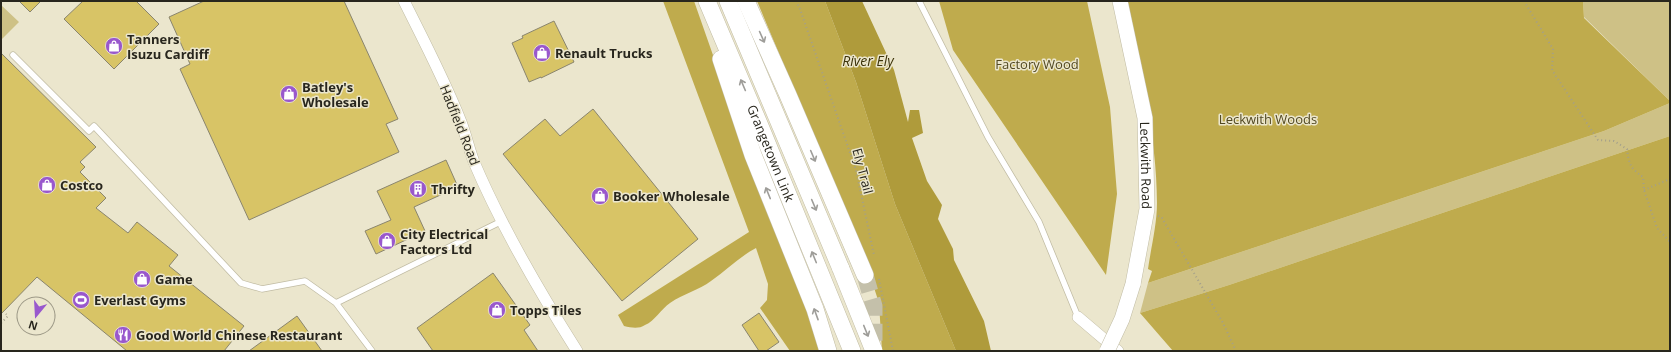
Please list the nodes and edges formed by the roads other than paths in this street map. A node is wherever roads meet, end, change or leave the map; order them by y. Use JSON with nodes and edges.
{"nodes":[{"id":1,"x":404,"y":1,"type":"edge"},
{"id":2,"x":707,"y":1,"type":"edge"},
{"id":3,"x":728,"y":1,"type":"edge"},
{"id":4,"x":746,"y":1,"type":"edge"},
{"id":5,"x":919,"y":1,"type":"edge"},
{"id":6,"x":1120,"y":1,"type":"edge"},
{"id":7,"x":13,"y":55,"type":"dead end"},
{"id":8,"x":503,"y":221,"type":"junction"},
{"id":9,"x":871,"y":275,"type":"tunnel mouth"},
{"id":10,"x":336,"y":303,"type":"junction"},
{"id":11,"x":1078,"y":317,"type":"joint"},
{"id":12,"x":372,"y":351,"type":"edge"},
{"id":13,"x":577,"y":351,"type":"edge"},
{"id":14,"x":828,"y":351,"type":"edge"},
{"id":15,"x":852,"y":351,"type":"edge"},
{"id":16,"x":874,"y":351,"type":"edge"},
{"id":17,"x":1107,"y":351,"type":"edge"},
{"id":18,"x":1118,"y":351,"type":"edge"}],
"edges":[{"from":1,"to":8,"type":"street","name":"Hadfield Road"},
{"from":14,"to":2,"type":"main road","one_way":true},
{"from":15,"to":2,"type":"main road","name":"Grangetown Link","one_way":true},
{"from":3,"to":16,"type":"main road","name":"Grangetown Link","one_way":true,"bridge":true},
{"from":4,"to":9,"type":"main road","one_way":true},
{"from":5,"to":11,"type":"lane"},
{"from":6,"to":17,"type":"main road","name":"Leckwith Road","bridge":true},
{"from":7,"to":10,"type":"lane"},
{"from":8,"to":10,"type":"lane"},
{"from":8,"to":13,"type":"street","name":"Hadfield Road"},
{"from":10,"to":12,"type":"lane"},
{"from":11,"to":18,"type":"street"}]}
